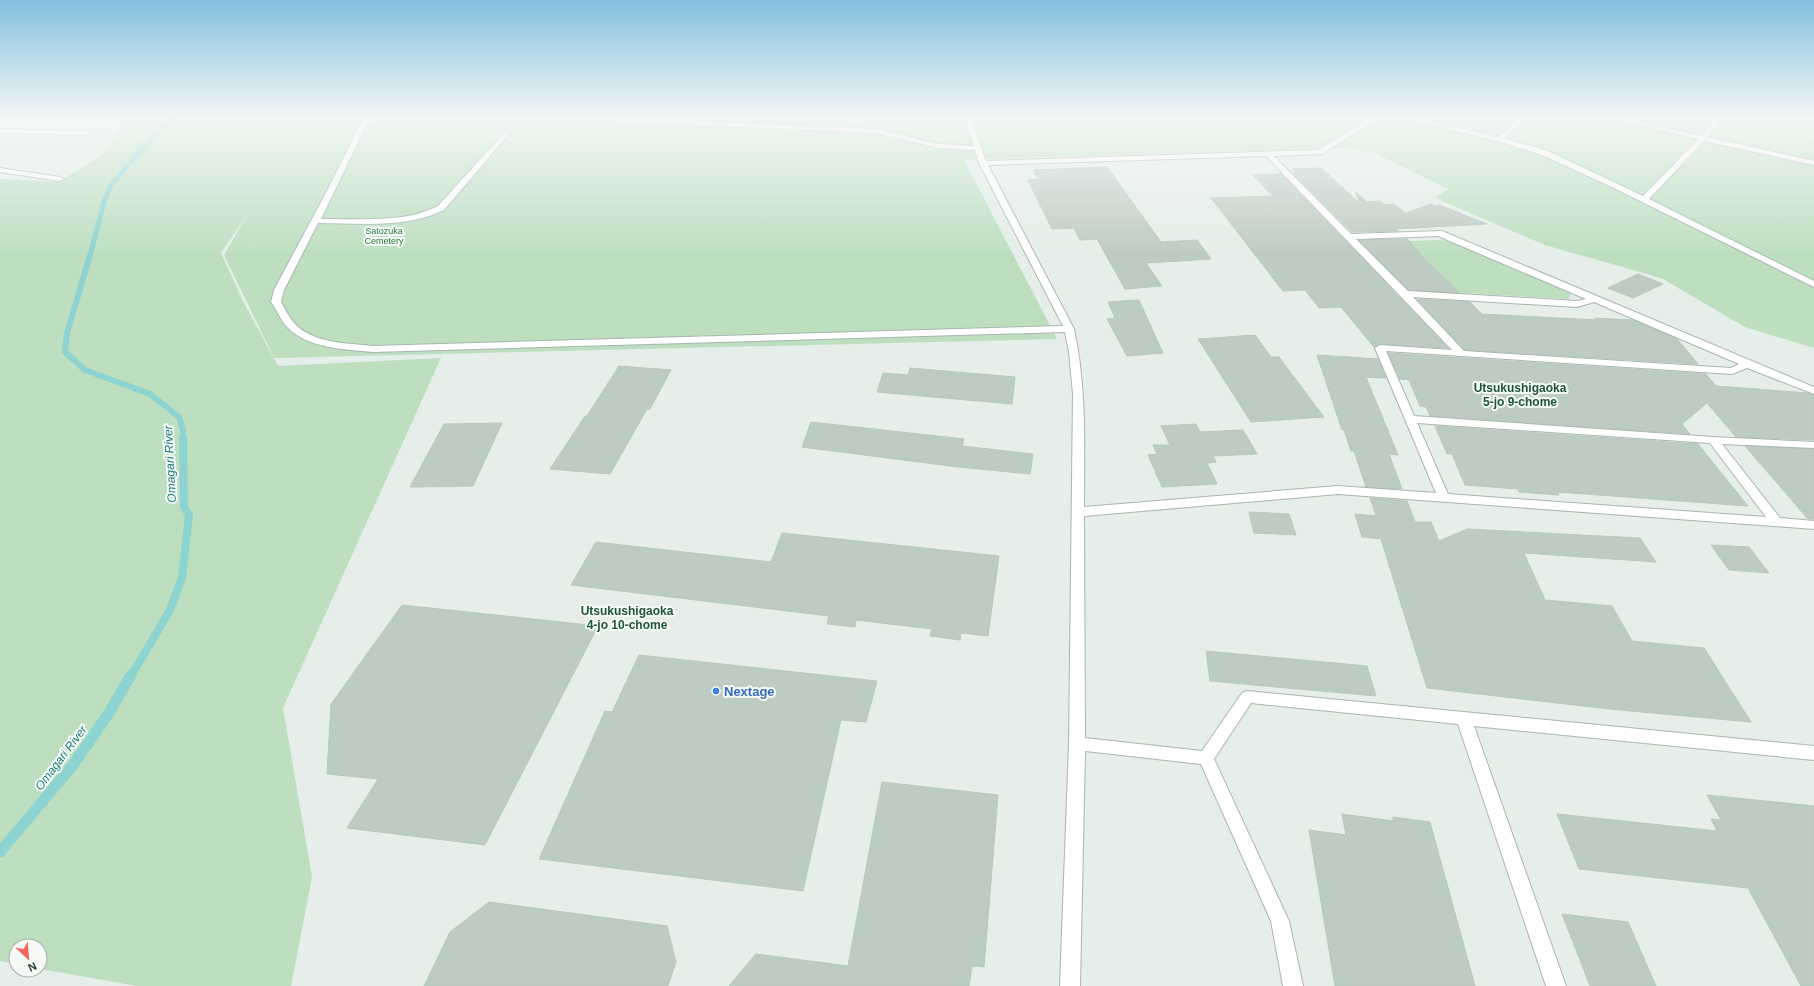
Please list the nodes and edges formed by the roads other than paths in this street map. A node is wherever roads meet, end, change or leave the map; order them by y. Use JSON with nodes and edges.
{"nodes":[{"id":1,"x":345,"y":162,"type":"edge"},
{"id":2,"x":481,"y":162,"type":"edge"},
{"id":3,"x":1014,"y":162,"type":"edge"},
{"id":4,"x":1276,"y":162,"type":"edge"},
{"id":5,"x":1566,"y":162,"type":"edge"},
{"id":6,"x":1680,"y":162,"type":"edge"},
{"id":7,"x":983,"y":163,"type":"joint"},
{"id":8,"x":0,"y":170,"type":"edge"},
{"id":9,"x":60,"y":179,"type":"dead end"},
{"id":10,"x":1644,"y":199,"type":"junction"},
{"id":11,"x":316,"y":221,"type":"junction"},
{"id":12,"x":1348,"y":237,"type":"junction"},
{"id":13,"x":1814,"y":284,"type":"edge"},
{"id":14,"x":1405,"y":294,"type":"junction"},
{"id":15,"x":1596,"y":299,"type":"junction"},
{"id":16,"x":1069,"y":329,"type":"junction"},
{"id":17,"x":1461,"y":353,"type":"junction"},
{"id":18,"x":1747,"y":364,"type":"junction"},
{"id":19,"x":1814,"y":391,"type":"edge"},
{"id":20,"x":1410,"y":419,"type":"junction"},
{"id":21,"x":1713,"y":440,"type":"junction"},
{"id":22,"x":1814,"y":445,"type":"edge"},
{"id":23,"x":1444,"y":498,"type":"junction"},
{"id":24,"x":1078,"y":512,"type":"junction"},
{"id":25,"x":1776,"y":522,"type":"junction"},
{"id":26,"x":1814,"y":525,"type":"edge"},
{"id":27,"x":1464,"y":718,"type":"junction"},
{"id":28,"x":1077,"y":744,"type":"junction"},
{"id":29,"x":1814,"y":753,"type":"edge"},
{"id":30,"x":1206,"y":758,"type":"junction"},
{"id":31,"x":1070,"y":986,"type":"edge"},
{"id":32,"x":1293,"y":986,"type":"edge"},
{"id":33,"x":1556,"y":986,"type":"edge"}],
"edges":[{"from":1,"to":11,"type":"street"},
{"from":2,"to":11,"type":"street"},
{"from":3,"to":7,"type":"street"},
{"from":4,"to":12,"type":"street"},
{"from":5,"to":10,"type":"street"},
{"from":6,"to":10,"type":"street"},
{"from":7,"to":16,"type":"street"},
{"from":8,"to":9,"type":"street"},
{"from":10,"to":13,"type":"street"},
{"from":11,"to":16,"type":"street"},
{"from":12,"to":14,"type":"street"},
{"from":12,"to":15,"type":"street"},
{"from":14,"to":15,"type":"street"},
{"from":14,"to":17,"type":"street"},
{"from":15,"to":18,"type":"street"},
{"from":16,"to":24,"type":"street"},
{"from":17,"to":18,"type":"street"},
{"from":17,"to":20,"type":"street"},
{"from":18,"to":19,"type":"street"},
{"from":20,"to":21,"type":"street"},
{"from":20,"to":23,"type":"street"},
{"from":21,"to":22,"type":"street"},
{"from":21,"to":25,"type":"street"},
{"from":23,"to":24,"type":"street"},
{"from":23,"to":25,"type":"street"},
{"from":24,"to":28,"type":"street"},
{"from":25,"to":26,"type":"street"},
{"from":27,"to":29,"type":"street"},
{"from":27,"to":30,"type":"street"},
{"from":27,"to":33,"type":"street"},
{"from":28,"to":30,"type":"street"},
{"from":28,"to":31,"type":"street"},
{"from":30,"to":32,"type":"street"}]}
